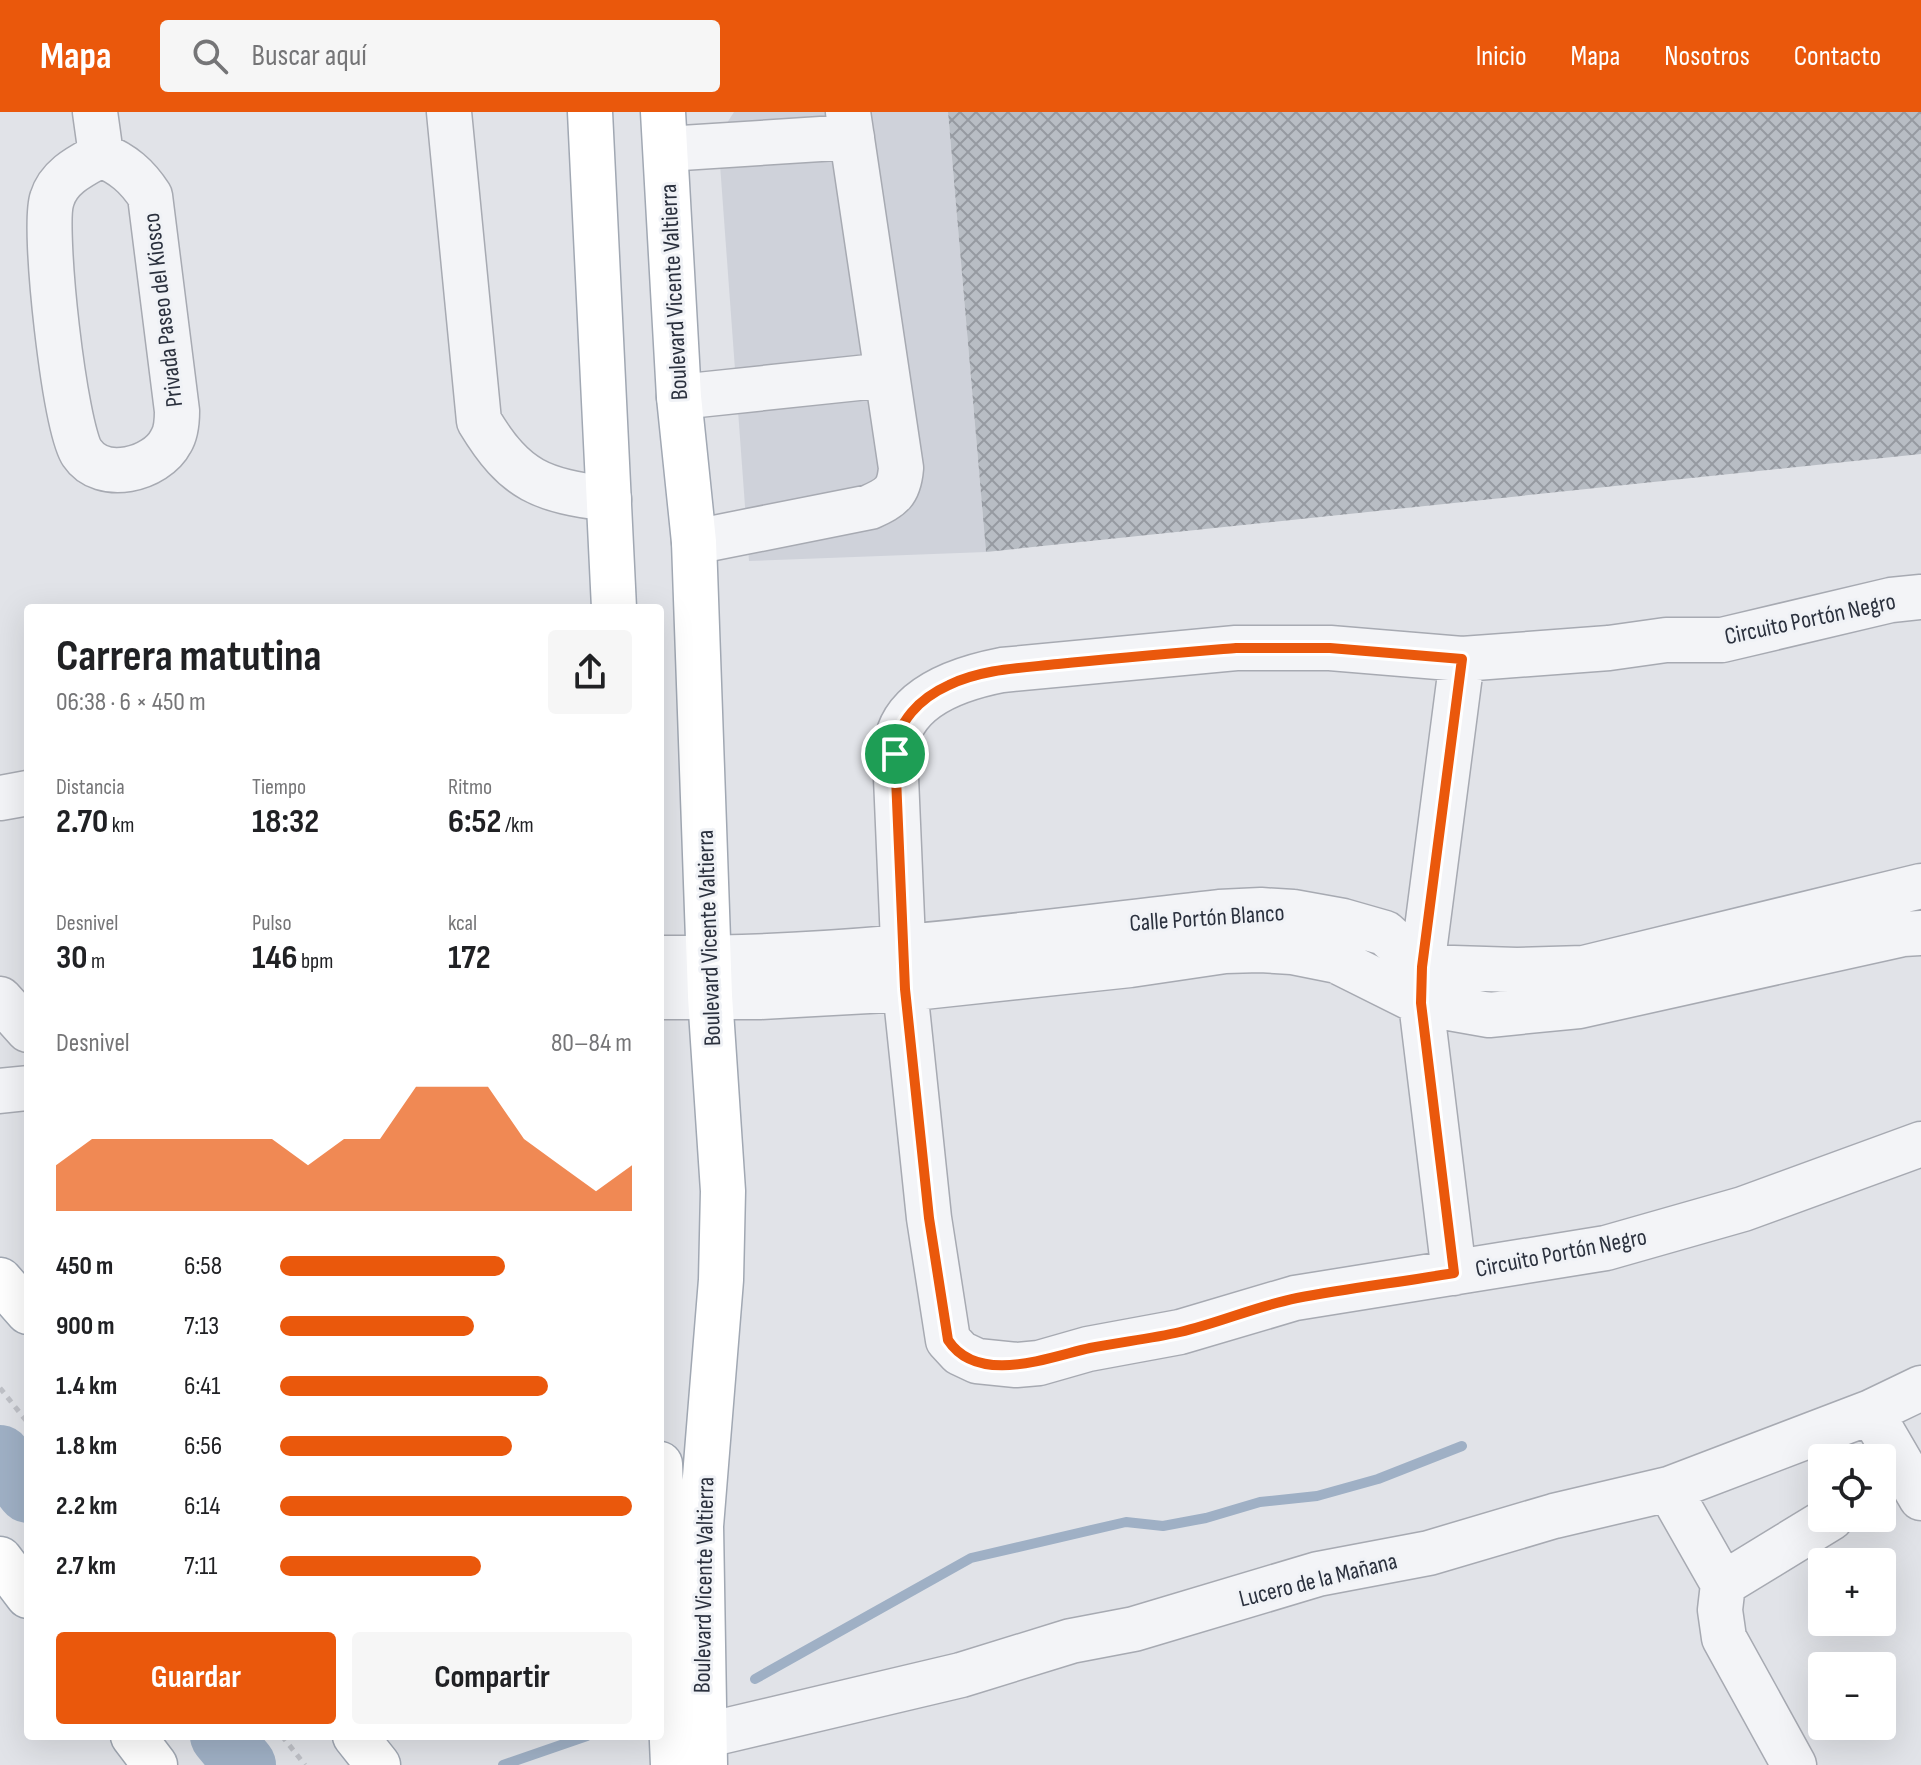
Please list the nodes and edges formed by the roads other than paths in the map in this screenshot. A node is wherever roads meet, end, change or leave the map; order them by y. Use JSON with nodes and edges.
{"nodes":[{"id":1,"x":95,"y":112,"type":"edge"},
{"id":2,"x":449,"y":112,"type":"edge"},
{"id":3,"x":590,"y":112,"type":"edge"},
{"id":4,"x":850,"y":125,"type":"edge"},
{"id":5,"x":667,"y":126,"type":"edge"},
{"id":6,"x":101,"y":155,"type":"junction"},
{"id":7,"x":887,"y":375,"type":"junction"},
{"id":8,"x":679,"y":397,"type":"junction"},
{"id":9,"x":609,"y":499,"type":"junction"},
{"id":10,"x":694,"y":542,"type":"junction"},
{"id":11,"x":1921,"y":597,"type":"edge"},
{"id":12,"x":614,"y":604,"type":"edge"},
{"id":13,"x":1462,"y":659,"type":"junction"},
{"id":14,"x":24,"y":794,"type":"edge"},
{"id":15,"x":0,"y":798,"type":"edge"},
{"id":16,"x":1921,"y":886,"type":"edge"},
{"id":17,"x":1921,"y":933,"type":"edge"},
{"id":18,"x":664,"y":960,"type":"edge"},
{"id":19,"x":904,"y":968,"type":"junction"},
{"id":20,"x":710,"y":977,"type":"junction"},
{"id":21,"x":1421,"y":985,"type":"junction"},
{"id":22,"x":664,"y":995,"type":"edge"},
{"id":23,"x":0,"y":999,"type":"edge"},
{"id":24,"x":24,"y":1026,"type":"edge"},
{"id":25,"x":24,"y":1037,"type":"edge"},
{"id":26,"x":0,"y":1040,"type":"edge"},
{"id":27,"x":24,"y":1088,"type":"edge"},
{"id":28,"x":0,"y":1091,"type":"edge"},
{"id":29,"x":1921,"y":1144,"type":"edge"},
{"id":30,"x":1454,"y":1273,"type":"junction"},
{"id":31,"x":0,"y":1280,"type":"edge"},
{"id":32,"x":24,"y":1307,"type":"edge"},
{"id":33,"x":1921,"y":1388,"type":"edge"},
{"id":34,"x":1871,"y":1412,"type":"junction"},
{"id":35,"x":1902,"y":1486,"type":"edge"},
{"id":36,"x":1669,"y":1489,"type":"junction"},
{"id":37,"x":664,"y":1498,"type":"edge"},
{"id":38,"x":1808,"y":1532,"type":"edge"},
{"id":39,"x":0,"y":1559,"type":"edge"},
{"id":40,"x":1723,"y":1584,"type":"junction"},
{"id":41,"x":24,"y":1591,"type":"edge"},
{"id":42,"x":136,"y":1740,"type":"edge"},
{"id":43,"x":358,"y":1740,"type":"edge"},
{"id":44,"x":694,"y":1755,"type":"edge"},
{"id":45,"x":155,"y":1765,"type":"edge"},
{"id":46,"x":378,"y":1765,"type":"edge"},
{"id":47,"x":1794,"y":1765,"type":"edge"}],
"edges":[{"from":1,"to":6,"type":"street"},
{"from":2,"to":9,"type":"street"},
{"from":3,"to":9,"type":"main road"},
{"from":4,"to":5,"type":"street"},
{"from":4,"to":7,"type":"street"},
{"from":5,"to":8,"type":"main road","name":"Boulevard Vicente Valtierra"},
{"from":6,"to":6,"type":"street","name":"Privada Paseo del Kiosco"},
{"from":7,"to":8,"type":"street"},
{"from":7,"to":10,"type":"street"},
{"from":8,"to":10,"type":"main road","name":"Boulevard Vicente Valtierra"},
{"from":9,"to":12,"type":"main road"},
{"from":10,"to":20,"type":"main road","name":"Boulevard Vicente Valtierra"},
{"from":11,"to":13,"type":"street","name":"Circuito Portón Negro"},
{"from":13,"to":19,"type":"street","name":"Circuito Portón Negro"},
{"from":13,"to":21,"type":"street"},
{"from":14,"to":15,"type":"street"},
{"from":16,"to":21,"type":"street","name":"Calle Portón Blanco"},
{"from":17,"to":21,"type":"street","name":"Calle Portón Blanco"},
{"from":18,"to":20,"type":"street","name":"Calle Portón Blanco"},
{"from":19,"to":20,"type":"street","name":"Calle Portón Blanco"},
{"from":19,"to":21,"type":"street","name":"Calle Portón Blanco"},
{"from":19,"to":30,"type":"street","name":"Circuito Portón Negro"},
{"from":20,"to":22,"type":"street","name":"Calle Portón Blanco"},
{"from":20,"to":44,"type":"main road","name":"Boulevard Vicente Valtierra"},
{"from":21,"to":30,"type":"street"},
{"from":23,"to":24,"type":"street"},
{"from":25,"to":26,"type":"street"},
{"from":27,"to":28,"type":"street"},
{"from":29,"to":30,"type":"street","name":"Circuito Portón Negro"},
{"from":31,"to":32,"type":"main road"},
{"from":33,"to":34,"type":"street","name":"Lucero de la Mañana"},
{"from":34,"to":35,"type":"street"},
{"from":34,"to":36,"type":"street","name":"Lucero de la Mañana"},
{"from":36,"to":40,"type":"street"},
{"from":36,"to":44,"type":"street","name":"Lucero de la Mañana"},
{"from":37,"to":44,"type":"main road","name":"Boulevard Vicente Valtierra"},
{"from":38,"to":40,"type":"street"},
{"from":39,"to":41,"type":"main road"},
{"from":40,"to":47,"type":"street"},
{"from":42,"to":45,"type":"main road"},
{"from":43,"to":46,"type":"main road"}]}
